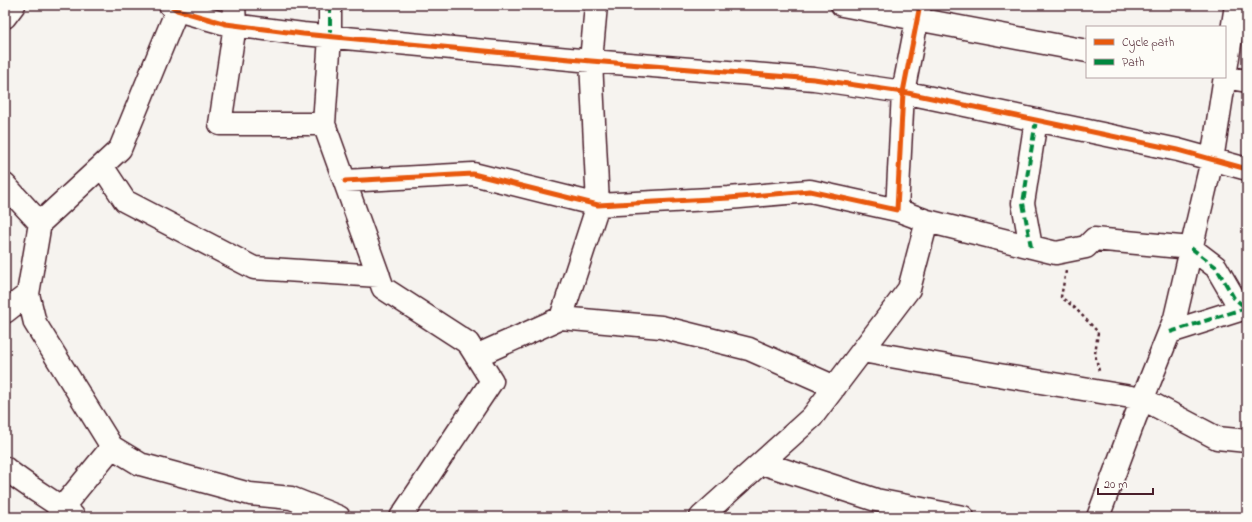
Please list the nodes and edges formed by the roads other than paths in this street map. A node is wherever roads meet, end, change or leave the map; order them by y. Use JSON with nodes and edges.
{"nodes":[{"id":1,"x":14,"y":5,"type":"edge"},
{"id":2,"x":330,"y":5,"type":"edge"},
{"id":3,"x":596,"y":5,"type":"edge"},
{"id":4,"x":842,"y":5,"type":"edge"},
{"id":5,"x":1236,"y":5,"type":"edge"},
{"id":6,"x":174,"y":7,"type":"edge"},
{"id":7,"x":918,"y":12,"type":"edge"},
{"id":8,"x":234,"y":15,"type":"edge"},
{"id":9,"x":5,"y":17,"type":"edge"},
{"id":10,"x":330,"y":37,"type":"junction"},
{"id":11,"x":1086,"y":51,"type":"edge"},
{"id":12,"x":591,"y":61,"type":"junction"},
{"id":13,"x":1226,"y":70,"type":"edge"},
{"id":14,"x":1226,"y":77,"type":"edge"},
{"id":15,"x":1225,"y":78,"type":"edge"},
{"id":16,"x":1247,"y":81,"type":"edge"},
{"id":17,"x":904,"y":92,"type":"junction"},
{"id":18,"x":1036,"y":120,"type":"junction"},
{"id":19,"x":324,"y":124,"type":"junction"},
{"id":20,"x":1212,"y":160,"type":"junction"},
{"id":21,"x":102,"y":166,"type":"junction"},
{"id":22,"x":1247,"y":169,"type":"edge"},
{"id":23,"x":345,"y":181,"type":"junction"},
{"id":24,"x":5,"y":185,"type":"edge"},
{"id":25,"x":598,"y":205,"type":"junction"},
{"id":26,"x":897,"y":210,"type":"junction"},
{"id":27,"x":927,"y":221,"type":"junction"},
{"id":28,"x":40,"y":223,"type":"junction"},
{"id":29,"x":1031,"y":247,"type":"junction"},
{"id":30,"x":1192,"y":248,"type":"junction"},
{"id":31,"x":379,"y":276,"type":"junction"},
{"id":32,"x":28,"y":294,"type":"junction"},
{"id":33,"x":1246,"y":309,"type":"edge"},
{"id":34,"x":5,"y":312,"type":"edge"},
{"id":35,"x":561,"y":318,"type":"junction"},
{"id":36,"x":1170,"y":332,"type":"junction"},
{"id":37,"x":862,"y":351,"type":"junction"},
{"id":38,"x":476,"y":356,"type":"junction"},
{"id":39,"x":835,"y":388,"type":"junction"},
{"id":40,"x":1143,"y":398,"type":"junction"},
{"id":41,"x":1247,"y":441,"type":"edge"},
{"id":42,"x":112,"y":447,"type":"junction"},
{"id":43,"x":762,"y":464,"type":"junction"},
{"id":44,"x":5,"y":468,"type":"edge"},
{"id":45,"x":64,"y":514,"type":"edge"},
{"id":46,"x":339,"y":517,"type":"edge"},
{"id":47,"x":401,"y":517,"type":"edge"},
{"id":48,"x":701,"y":517,"type":"edge"},
{"id":49,"x":963,"y":517,"type":"edge"},
{"id":50,"x":1098,"y":517,"type":"edge"}],
"edges":[{"from":1,"to":9,"type":"street"},
{"from":2,"to":10,"type":"street"},
{"from":3,"to":12,"type":"street"},
{"from":4,"to":7,"type":"street"},
{"from":5,"to":13,"type":"street"},
{"from":6,"to":8,"type":"street"},
{"from":6,"to":21,"type":"street"},
{"from":7,"to":11,"type":"street"},
{"from":7,"to":17,"type":"street"},
{"from":8,"to":10,"type":"street"},
{"from":8,"to":19,"type":"street"},
{"from":10,"to":12,"type":"street"},
{"from":10,"to":19,"type":"street"},
{"from":12,"to":17,"type":"street"},
{"from":12,"to":25,"type":"street"},
{"from":14,"to":16,"type":"street"},
{"from":15,"to":20,"type":"street"},
{"from":17,"to":18,"type":"street"},
{"from":17,"to":26,"type":"street"},
{"from":18,"to":20,"type":"street"},
{"from":18,"to":29,"type":"street"},
{"from":19,"to":23,"type":"street"},
{"from":20,"to":22,"type":"street"},
{"from":20,"to":30,"type":"street"},
{"from":21,"to":28,"type":"street"},
{"from":21,"to":31,"type":"street"},
{"from":23,"to":25,"type":"street"},
{"from":23,"to":31,"type":"street"},
{"from":24,"to":28,"type":"street"},
{"from":25,"to":26,"type":"street"},
{"from":25,"to":35,"type":"street"},
{"from":26,"to":27,"type":"street"},
{"from":27,"to":29,"type":"street"},
{"from":27,"to":37,"type":"street"},
{"from":28,"to":32,"type":"street"},
{"from":29,"to":30,"type":"street"},
{"from":30,"to":33,"type":"street"},
{"from":30,"to":36,"type":"street"},
{"from":31,"to":38,"type":"street"},
{"from":32,"to":34,"type":"street"},
{"from":32,"to":42,"type":"street"},
{"from":33,"to":36,"type":"street"},
{"from":35,"to":38,"type":"street"},
{"from":35,"to":39,"type":"street"},
{"from":36,"to":40,"type":"street"},
{"from":37,"to":39,"type":"street"},
{"from":37,"to":40,"type":"street"},
{"from":38,"to":47,"type":"street"},
{"from":39,"to":43,"type":"street"},
{"from":40,"to":41,"type":"street"},
{"from":40,"to":50,"type":"street"},
{"from":42,"to":45,"type":"street"},
{"from":42,"to":46,"type":"street"},
{"from":43,"to":48,"type":"street"},
{"from":43,"to":49,"type":"street"},
{"from":44,"to":45,"type":"street"}]}
